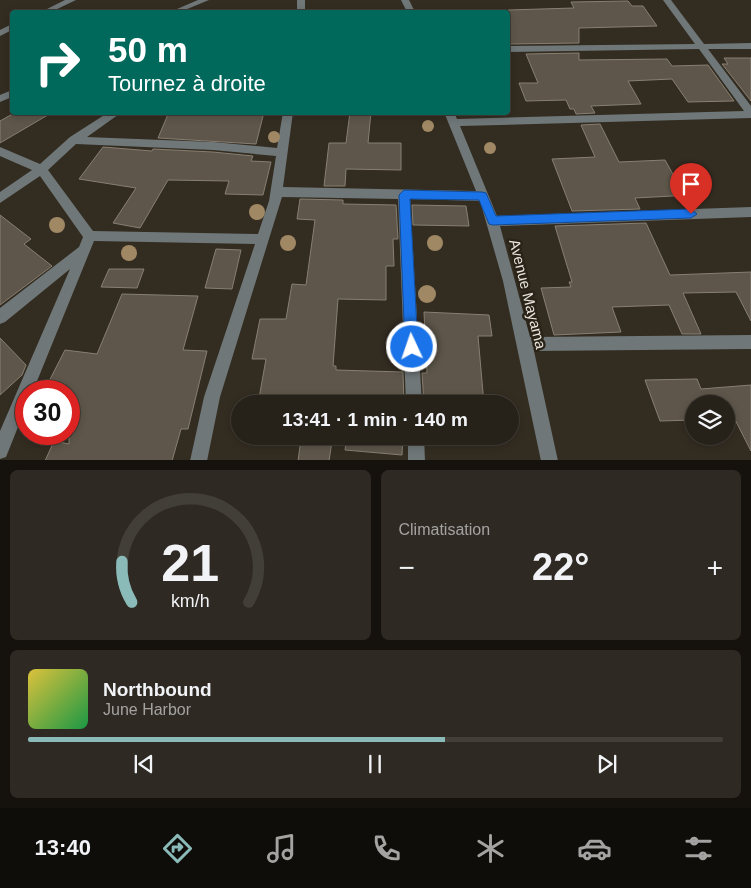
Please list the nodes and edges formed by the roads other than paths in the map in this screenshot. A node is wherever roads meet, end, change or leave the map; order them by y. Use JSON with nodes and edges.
{"nodes":[{"id":1,"x":72,"y":0,"type":"edge"},
{"id":2,"x":205,"y":0,"type":"edge"},
{"id":3,"x":668,"y":0,"type":"edge"},
{"id":4,"x":50,"y":10,"type":"edge"},
{"id":5,"x":179,"y":10,"type":"edge"},
{"id":6,"x":751,"y":46,"type":"edge"},
{"id":7,"x":703,"y":48,"type":"junction"},
{"id":8,"x":510,"y":49,"type":"edge"},
{"id":9,"x":751,"y":114,"type":"edge"},
{"id":10,"x":112,"y":115,"type":"edge"},
{"id":11,"x":288,"y":115,"type":"edge"},
{"id":12,"x":451,"y":118,"type":"edge"},
{"id":13,"x":74,"y":140,"type":"junction"},
{"id":14,"x":0,"y":151,"type":"edge"},
{"id":15,"x":282,"y":153,"type":"junction"},
{"id":16,"x":41,"y":169,"type":"junction"},
{"id":17,"x":276,"y":192,"type":"junction"},
{"id":18,"x":404,"y":195,"type":"junction"},
{"id":19,"x":482,"y":196,"type":"junction"},
{"id":20,"x":0,"y":198,"type":"edge"},
{"id":21,"x":751,"y":212,"type":"edge"},
{"id":22,"x":493,"y":221,"type":"junction"},
{"id":23,"x":90,"y":236,"type":"junction"},
{"id":24,"x":263,"y":239,"type":"junction"},
{"id":25,"x":83,"y":251,"type":"junction"},
{"id":26,"x":0,"y":317,"type":"edge"},
{"id":27,"x":751,"y":342,"type":"edge"},
{"id":28,"x":524,"y":344,"type":"junction"},
{"id":29,"x":414,"y":395,"type":"edge"},
{"id":30,"x":416,"y":445,"type":"edge"},
{"id":31,"x":0,"y":451,"type":"edge"},
{"id":32,"x":198,"y":460,"type":"edge"},
{"id":33,"x":417,"y":460,"type":"edge"},
{"id":34,"x":550,"y":460,"type":"edge"}],
"edges":[{"from":1,"to":4,"type":"street"},
{"from":2,"to":5,"type":"street"},
{"from":3,"to":7,"type":"street"},
{"from":6,"to":7,"type":"street"},
{"from":7,"to":8,"type":"street"},
{"from":7,"to":9,"type":"street"},
{"from":9,"to":12,"type":"street"},
{"from":10,"to":13,"type":"street"},
{"from":11,"to":15,"type":"street"},
{"from":12,"to":19,"type":"street","name":"Avenue Mayama"},
{"from":13,"to":15,"type":"street"},
{"from":13,"to":16,"type":"street"},
{"from":14,"to":16,"type":"street"},
{"from":15,"to":17,"type":"street"},
{"from":16,"to":20,"type":"street"},
{"from":16,"to":23,"type":"street"},
{"from":17,"to":18,"type":"street"},
{"from":17,"to":24,"type":"street"},
{"from":18,"to":19,"type":"street"},
{"from":18,"to":29,"type":"street"},
{"from":19,"to":22,"type":"street","name":"Avenue Mayama"},
{"from":21,"to":22,"type":"street"},
{"from":22,"to":28,"type":"street","name":"Avenue Mayama"},
{"from":23,"to":24,"type":"street"},
{"from":23,"to":25,"type":"street"},
{"from":24,"to":32,"type":"street"},
{"from":25,"to":26,"type":"street"},
{"from":25,"to":31,"type":"street"},
{"from":27,"to":28,"type":"street"},
{"from":28,"to":34,"type":"street","name":"Avenue Mayama"},
{"from":30,"to":33,"type":"street"}]}
